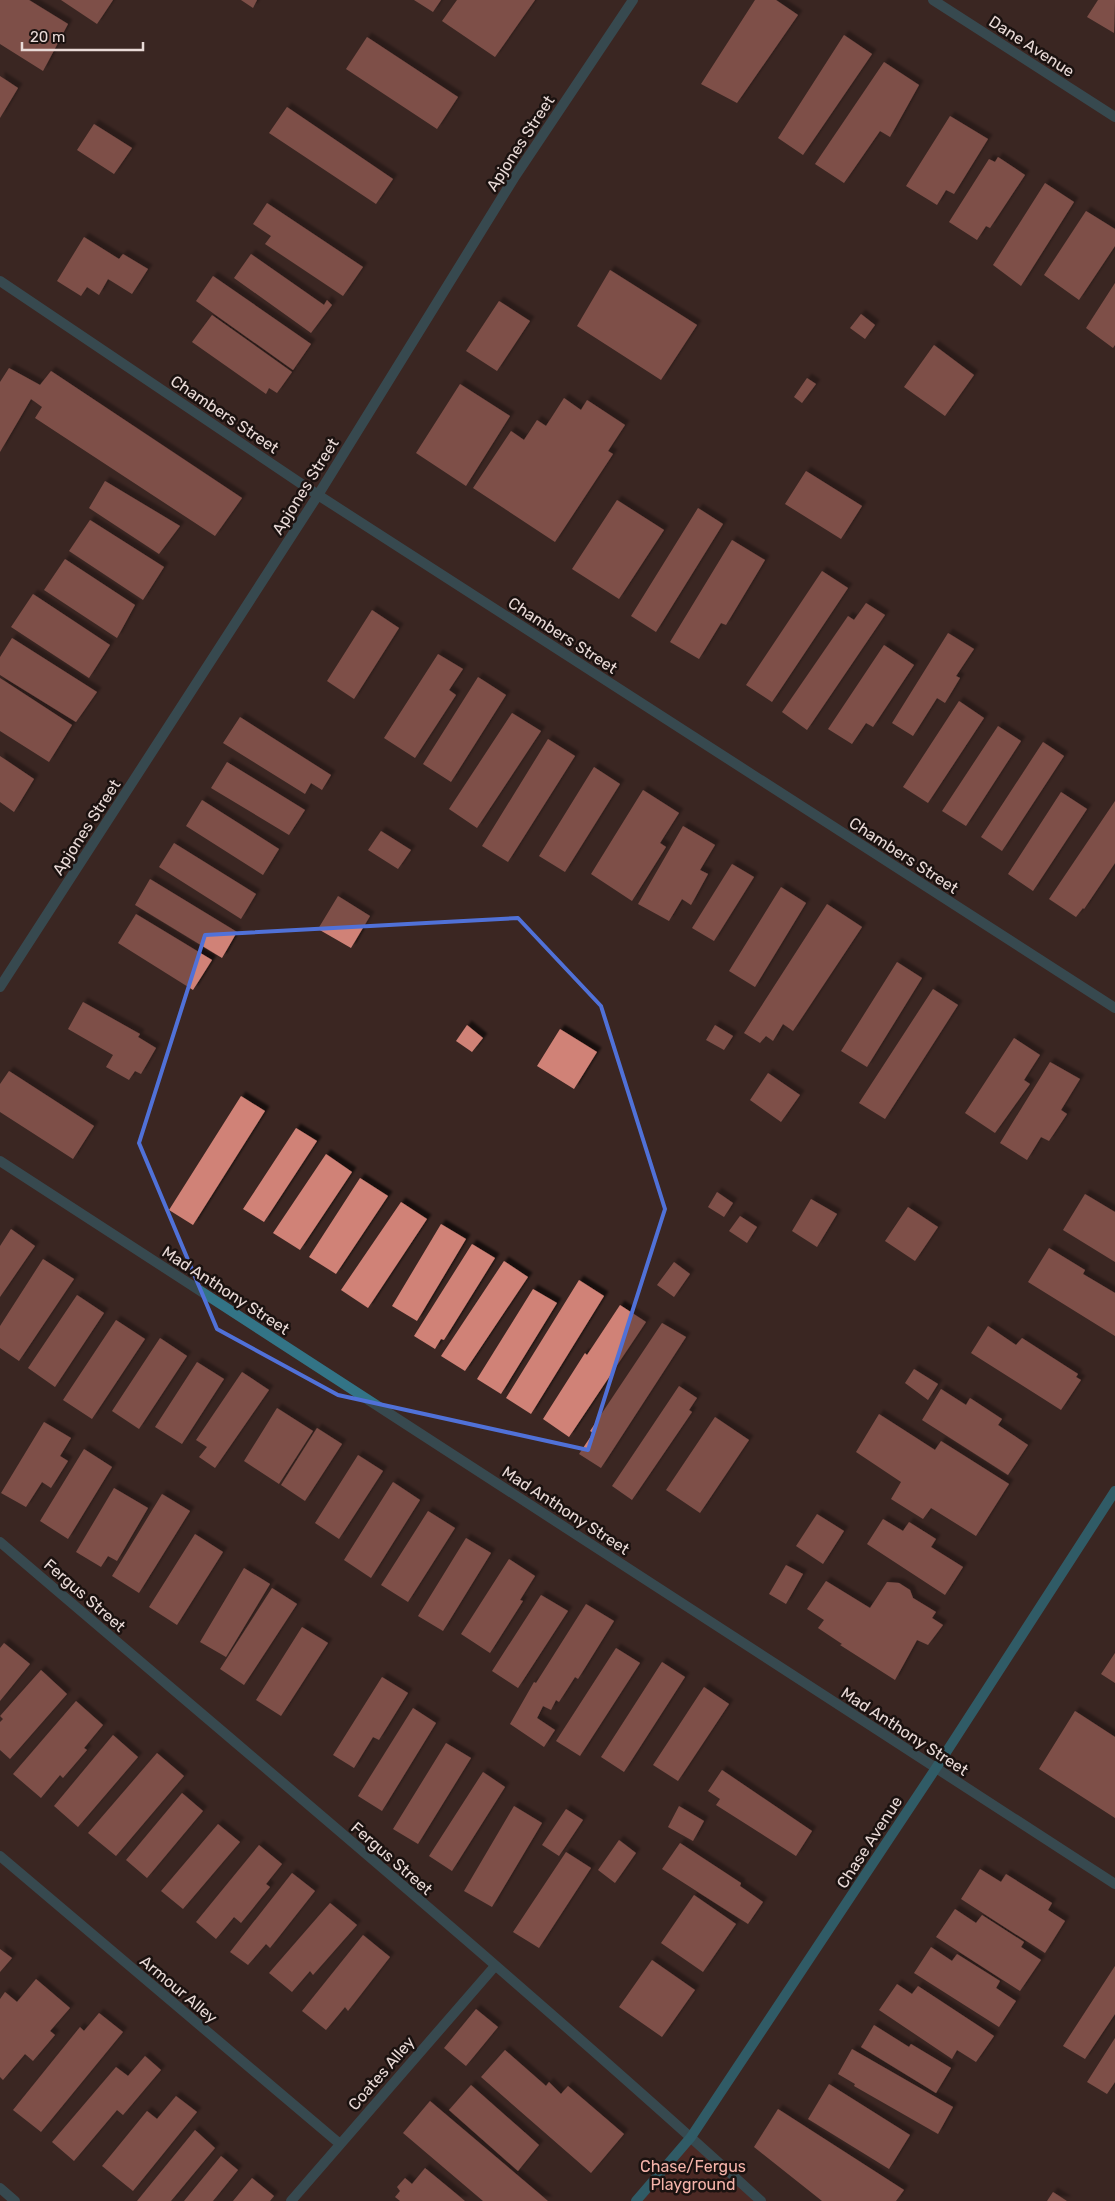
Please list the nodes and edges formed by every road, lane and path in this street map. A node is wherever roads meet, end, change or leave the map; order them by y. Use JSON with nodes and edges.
{"nodes":[{"id":1,"x":633,"y":0,"type":"edge"},
{"id":2,"x":933,"y":0,"type":"edge"},
{"id":3,"x":1115,"y":117,"type":"edge"},
{"id":4,"x":0,"y":281,"type":"edge"},
{"id":5,"x":318,"y":495,"type":"junction"},
{"id":6,"x":0,"y":987,"type":"edge"},
{"id":7,"x":1115,"y":1008,"type":"edge"},
{"id":8,"x":0,"y":1161,"type":"edge"},
{"id":9,"x":1115,"y":1491,"type":"edge"},
{"id":10,"x":0,"y":1542,"type":"edge"},
{"id":11,"x":936,"y":1768,"type":"junction"},
{"id":12,"x":0,"y":1856,"type":"edge"},
{"id":13,"x":1115,"y":1884,"type":"edge"},
{"id":14,"x":495,"y":1966,"type":"junction"},
{"id":15,"x":692,"y":2137,"type":"junction"},
{"id":16,"x":340,"y":2144,"type":"junction"},
{"id":17,"x":0,"y":2188,"type":"edge"},
{"id":18,"x":15,"y":2201,"type":"edge"},
{"id":19,"x":292,"y":2201,"type":"edge"},
{"id":20,"x":636,"y":2201,"type":"edge"},
{"id":21,"x":761,"y":2201,"type":"edge"}],
"edges":[{"from":1,"to":5,"type":"street","name":"Apjones Street"},
{"from":2,"to":3,"type":"street","name":"Dane Avenue"},
{"from":4,"to":5,"type":"street","name":"Chambers Street"},
{"from":5,"to":6,"type":"street","name":"Apjones Street"},
{"from":5,"to":7,"type":"street","name":"Chambers Street"},
{"from":8,"to":11,"type":"street","name":"Mad Anthony Street"},
{"from":9,"to":11,"type":"street","name":"Chase Avenue"},
{"from":10,"to":14,"type":"street","name":"Fergus Street"},
{"from":11,"to":13,"type":"street","name":"Mad Anthony Street"},
{"from":11,"to":15,"type":"street","name":"Chase Avenue"},
{"from":12,"to":16,"type":"street","name":"Armour Alley"},
{"from":14,"to":15,"type":"street","name":"Fergus Street"},
{"from":14,"to":16,"type":"street","name":"Coates Alley"},
{"from":15,"to":20,"type":"street","name":"Chase Avenue"},
{"from":15,"to":21,"type":"street","name":"Fergus Street"},
{"from":16,"to":19,"type":"street","name":"Coates Alley"},
{"from":17,"to":18,"type":"street"}]}
